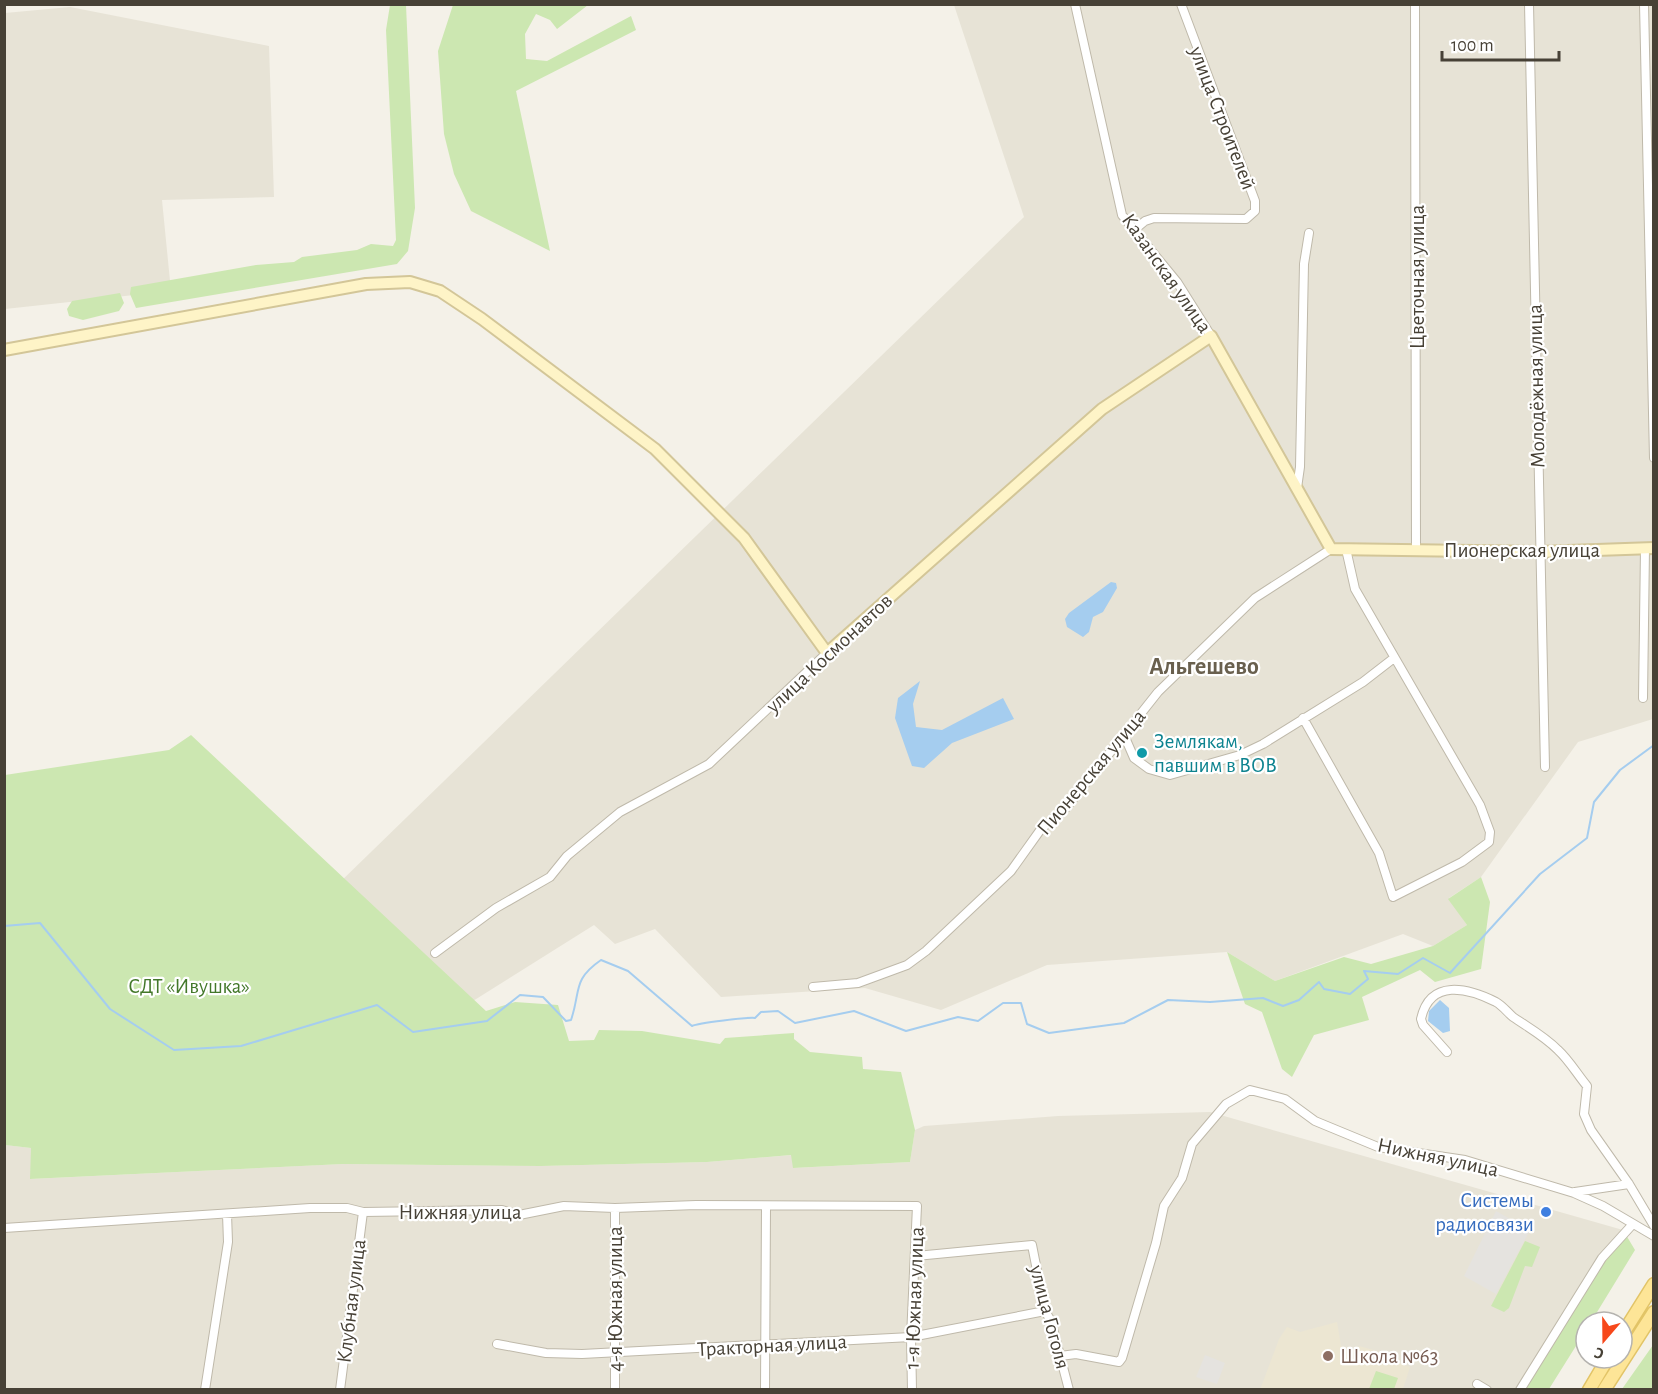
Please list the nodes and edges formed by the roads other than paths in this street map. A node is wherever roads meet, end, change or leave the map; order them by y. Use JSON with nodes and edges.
{"nodes":[{"id":1,"x":1075,"y":4,"type":"edge"},
{"id":2,"x":1181,"y":4,"type":"edge"},
{"id":3,"x":1415,"y":4,"type":"edge"},
{"id":4,"x":1528,"y":4,"type":"edge"},
{"id":5,"x":1644,"y":4,"type":"edge"},
{"id":6,"x":1133,"y":231,"type":"junction"},
{"id":7,"x":1309,"y":233,"type":"dead end"},
{"id":8,"x":1211,"y":336,"type":"junction"},
{"id":9,"x":5,"y":348,"type":"edge"},
{"id":10,"x":1653,"y":458,"type":"edge"},
{"id":11,"x":1297,"y":489,"type":"junction"},
{"id":12,"x":1649,"y":548,"type":"edge"},
{"id":13,"x":1330,"y":549,"type":"junction"},
{"id":14,"x":1346,"y":549,"type":"junction"},
{"id":15,"x":1416,"y":550,"type":"junction"},
{"id":16,"x":1539,"y":552,"type":"junction"},
{"id":17,"x":827,"y":653,"type":"junction"},
{"id":18,"x":1394,"y":658,"type":"junction"},
{"id":19,"x":1643,"y":698,"type":"dead end"},
{"id":20,"x":1303,"y":718,"type":"junction"},
{"id":21,"x":1124,"y":735,"type":"junction"},
{"id":22,"x":1545,"y":767,"type":"dead end"},
{"id":23,"x":435,"y":953,"type":"dead end"},
{"id":24,"x":813,"y":987,"type":"dead end"},
{"id":25,"x":1448,"y":1052,"type":"dead end"},
{"id":26,"x":1629,"y":1184,"type":"junction"},
{"id":27,"x":1574,"y":1192,"type":"junction"},
{"id":28,"x":917,"y":1206,"type":"joint"},
{"id":29,"x":766,"y":1207,"type":"junction"},
{"id":30,"x":615,"y":1208,"type":"junction"},
{"id":31,"x":363,"y":1212,"type":"junction"},
{"id":32,"x":227,"y":1214,"type":"junction"},
{"id":33,"x":1632,"y":1225,"type":"junction"},
{"id":34,"x":1653,"y":1226,"type":"edge"},
{"id":35,"x":4,"y":1228,"type":"edge"},
{"id":36,"x":1653,"y":1235,"type":"edge"},
{"id":37,"x":916,"y":1256,"type":"junction"},
{"id":38,"x":1653,"y":1284,"type":"edge"},
{"id":39,"x":1044,"y":1311,"type":"junction"},
{"id":40,"x":1653,"y":1312,"type":"edge"},
{"id":41,"x":1634,"y":1315,"type":"edge"},
{"id":42,"x":911,"y":1337,"type":"junction"},
{"id":43,"x":498,"y":1344,"type":"dead end"},
{"id":44,"x":765,"y":1346,"type":"junction"},
{"id":45,"x":616,"y":1351,"type":"junction"},
{"id":46,"x":1060,"y":1356,"type":"junction"},
{"id":47,"x":1601,"y":1370,"type":"edge"},
{"id":48,"x":1477,"y":1384,"type":"dead end"},
{"id":49,"x":205,"y":1389,"type":"edge"},
{"id":50,"x":340,"y":1389,"type":"edge"},
{"id":51,"x":615,"y":1389,"type":"edge"},
{"id":52,"x":765,"y":1389,"type":"edge"},
{"id":53,"x":912,"y":1389,"type":"edge"},
{"id":54,"x":1069,"y":1389,"type":"edge"},
{"id":55,"x":1487,"y":1389,"type":"edge"},
{"id":56,"x":1520,"y":1389,"type":"edge"},
{"id":57,"x":1589,"y":1389,"type":"edge"},
{"id":58,"x":1604,"y":1389,"type":"edge"}],
"edges":[{"from":1,"to":6,"type":"street","name":"Казанская улица"},
{"from":2,"to":6,"type":"street","name":"улица Строителей"},
{"from":3,"to":15,"type":"street","name":"Цветочная улица"},
{"from":4,"to":16,"type":"street","name":"Молодёжная улица"},
{"from":5,"to":10,"type":"street"},
{"from":6,"to":8,"type":"street","name":"Казанская улица"},
{"from":7,"to":11,"type":"street"},
{"from":8,"to":11,"type":"street","name":"Казанская улица"},
{"from":8,"to":17,"type":"street","name":"улица Космонавтов"},
{"from":9,"to":17,"type":"street"},
{"from":11,"to":13,"type":"street","name":"Казанская улица"},
{"from":12,"to":16,"type":"street","name":"Пионерская улица"},
{"from":12,"to":19,"type":"street"},
{"from":13,"to":14,"type":"street","name":"Пионерская улица"},
{"from":13,"to":21,"type":"street","name":"Пионерская улица"},
{"from":14,"to":15,"type":"street","name":"Пионерская улица"},
{"from":14,"to":18,"type":"street"},
{"from":15,"to":16,"type":"street","name":"Пионерская улица"},
{"from":16,"to":22,"type":"street","name":"Молодёжная улица"},
{"from":17,"to":23,"type":"street","name":"улица Космонавтов"},
{"from":18,"to":20,"type":"street"},
{"from":18,"to":20,"type":"street"},
{"from":20,"to":21,"type":"street"},
{"from":21,"to":24,"type":"street","name":"Пионерская улица"},
{"from":25,"to":26,"type":"street"},
{"from":26,"to":27,"type":"street"},
{"from":26,"to":34,"type":"street"},
{"from":27,"to":33,"type":"street","name":"Нижняя улица"},
{"from":27,"to":46,"type":"street","name":"Нижняя улица"},
{"from":28,"to":29,"type":"street","name":"Нижняя улица"},
{"from":28,"to":37,"type":"street","name":"1-я Южная улица"},
{"from":29,"to":30,"type":"street","name":"Нижняя улица"},
{"from":29,"to":44,"type":"street"},
{"from":30,"to":31,"type":"street","name":"Нижняя улица"},
{"from":30,"to":45,"type":"street","name":"4-я Южная улица"},
{"from":31,"to":32,"type":"street","name":"Нижняя улица"},
{"from":31,"to":50,"type":"street","name":"Клубная улица"},
{"from":32,"to":35,"type":"street","name":"Нижняя улица"},
{"from":32,"to":49,"type":"street"},
{"from":33,"to":36,"type":"street","name":"Нижняя улица"},
{"from":33,"to":56,"type":"street"},
{"from":37,"to":39,"type":"street","name":"улица Гоголя"},
{"from":37,"to":42,"type":"street","name":"1-я Южная улица"},
{"from":38,"to":41,"type":"main road"},
{"from":39,"to":42,"type":"street","name":"Тракторная улица"},
{"from":39,"to":46,"type":"street","name":"улица Гоголя"},
{"from":40,"to":58,"type":"main road"},
{"from":42,"to":44,"type":"street","name":"Тракторная улица"},
{"from":42,"to":53,"type":"street","name":"1-я Южная улица"},
{"from":43,"to":45,"type":"street","name":"Тракторная улица"},
{"from":44,"to":45,"type":"street","name":"Тракторная улица"},
{"from":44,"to":52,"type":"street"},
{"from":45,"to":51,"type":"street","name":"4-я Южная улица"},
{"from":46,"to":54,"type":"street","name":"улица Гоголя"},
{"from":47,"to":57,"type":"main road"},
{"from":48,"to":55,"type":"street"}]}
